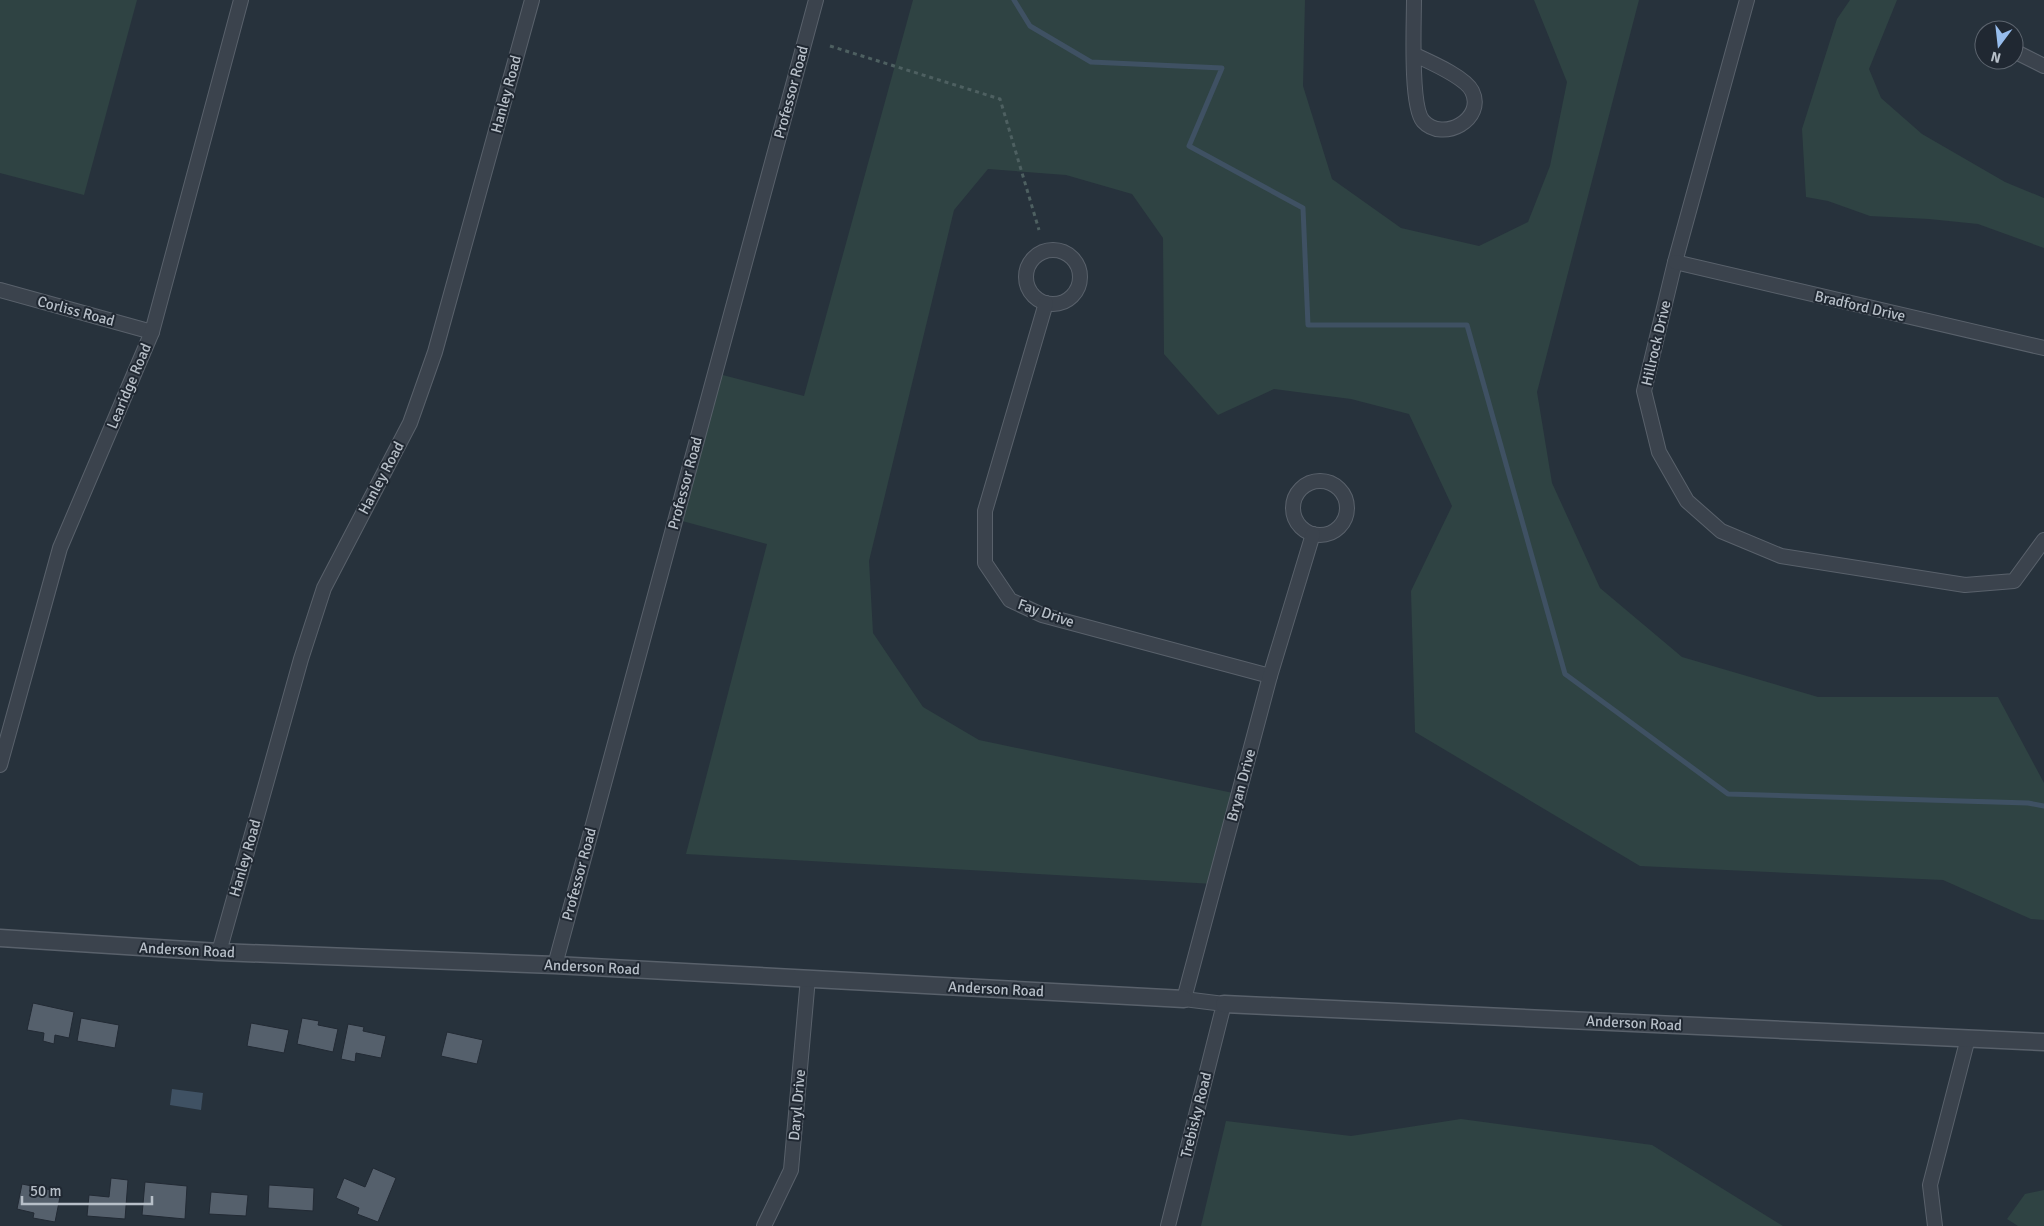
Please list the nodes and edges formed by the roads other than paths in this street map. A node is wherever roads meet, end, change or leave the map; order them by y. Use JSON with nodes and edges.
{"nodes":[{"id":1,"x":241,"y":0,"type":"edge"},
{"id":2,"x":532,"y":0,"type":"edge"},
{"id":3,"x":816,"y":0,"type":"edge"},
{"id":4,"x":1414,"y":0,"type":"edge"},
{"id":5,"x":1747,"y":0,"type":"edge"},
{"id":6,"x":1415,"y":55,"type":"junction"},
{"id":7,"x":2024,"y":56,"type":"edge"},
{"id":8,"x":2044,"y":66,"type":"edge"},
{"id":9,"x":1675,"y":262,"type":"junction"},
{"id":10,"x":0,"y":290,"type":"edge"},
{"id":11,"x":1046,"y":303,"type":"dead end"},
{"id":12,"x":152,"y":332,"type":"junction"},
{"id":13,"x":2044,"y":348,"type":"edge"},
{"id":14,"x":1313,"y":534,"type":"dead end"},
{"id":15,"x":2044,"y":540,"type":"edge"},
{"id":16,"x":1270,"y":676,"type":"junction"},
{"id":17,"x":0,"y":765,"type":"edge"},
{"id":18,"x":0,"y":938,"type":"edge"},
{"id":19,"x":219,"y":952,"type":"junction"},
{"id":20,"x":555,"y":965,"type":"junction"},
{"id":21,"x":808,"y":978,"type":"junction"},
{"id":22,"x":1184,"y":999,"type":"junction"},
{"id":23,"x":1224,"y":1004,"type":"junction"},
{"id":24,"x":1968,"y":1038,"type":"junction"},
{"id":25,"x":2044,"y":1042,"type":"edge"},
{"id":26,"x":764,"y":1226,"type":"edge"},
{"id":27,"x":1168,"y":1226,"type":"edge"},
{"id":28,"x":1935,"y":1226,"type":"edge"}],
"edges":[{"from":1,"to":12,"type":"street","name":"Learidge Road"},
{"from":2,"to":19,"type":"street","name":"Hanley Road"},
{"from":3,"to":20,"type":"street","name":"Professor Road"},
{"from":4,"to":6,"type":"street"},
{"from":5,"to":9,"type":"street","name":"Hillrock Drive"},
{"from":6,"to":6,"type":"street"},
{"from":7,"to":8,"type":"street"},
{"from":9,"to":13,"type":"street","name":"Bradford Drive"},
{"from":9,"to":15,"type":"street","name":"Hillrock Drive"},
{"from":10,"to":12,"type":"street","name":"Corliss Road"},
{"from":11,"to":16,"type":"street","name":"Fay Drive"},
{"from":12,"to":17,"type":"street","name":"Learidge Road"},
{"from":14,"to":16,"type":"street","name":"Bryan Drive"},
{"from":16,"to":22,"type":"street","name":"Bryan Drive"},
{"from":18,"to":19,"type":"street","name":"Anderson Road"},
{"from":19,"to":20,"type":"street","name":"Anderson Road"},
{"from":20,"to":21,"type":"street","name":"Anderson Road"},
{"from":21,"to":22,"type":"street","name":"Anderson Road"},
{"from":21,"to":26,"type":"street","name":"Daryl Drive"},
{"from":22,"to":23,"type":"street"},
{"from":23,"to":24,"type":"street","name":"Anderson Road"},
{"from":23,"to":27,"type":"street","name":"Trebisky Road"},
{"from":24,"to":25,"type":"street","name":"Anderson Road"},
{"from":24,"to":28,"type":"street"}]}
